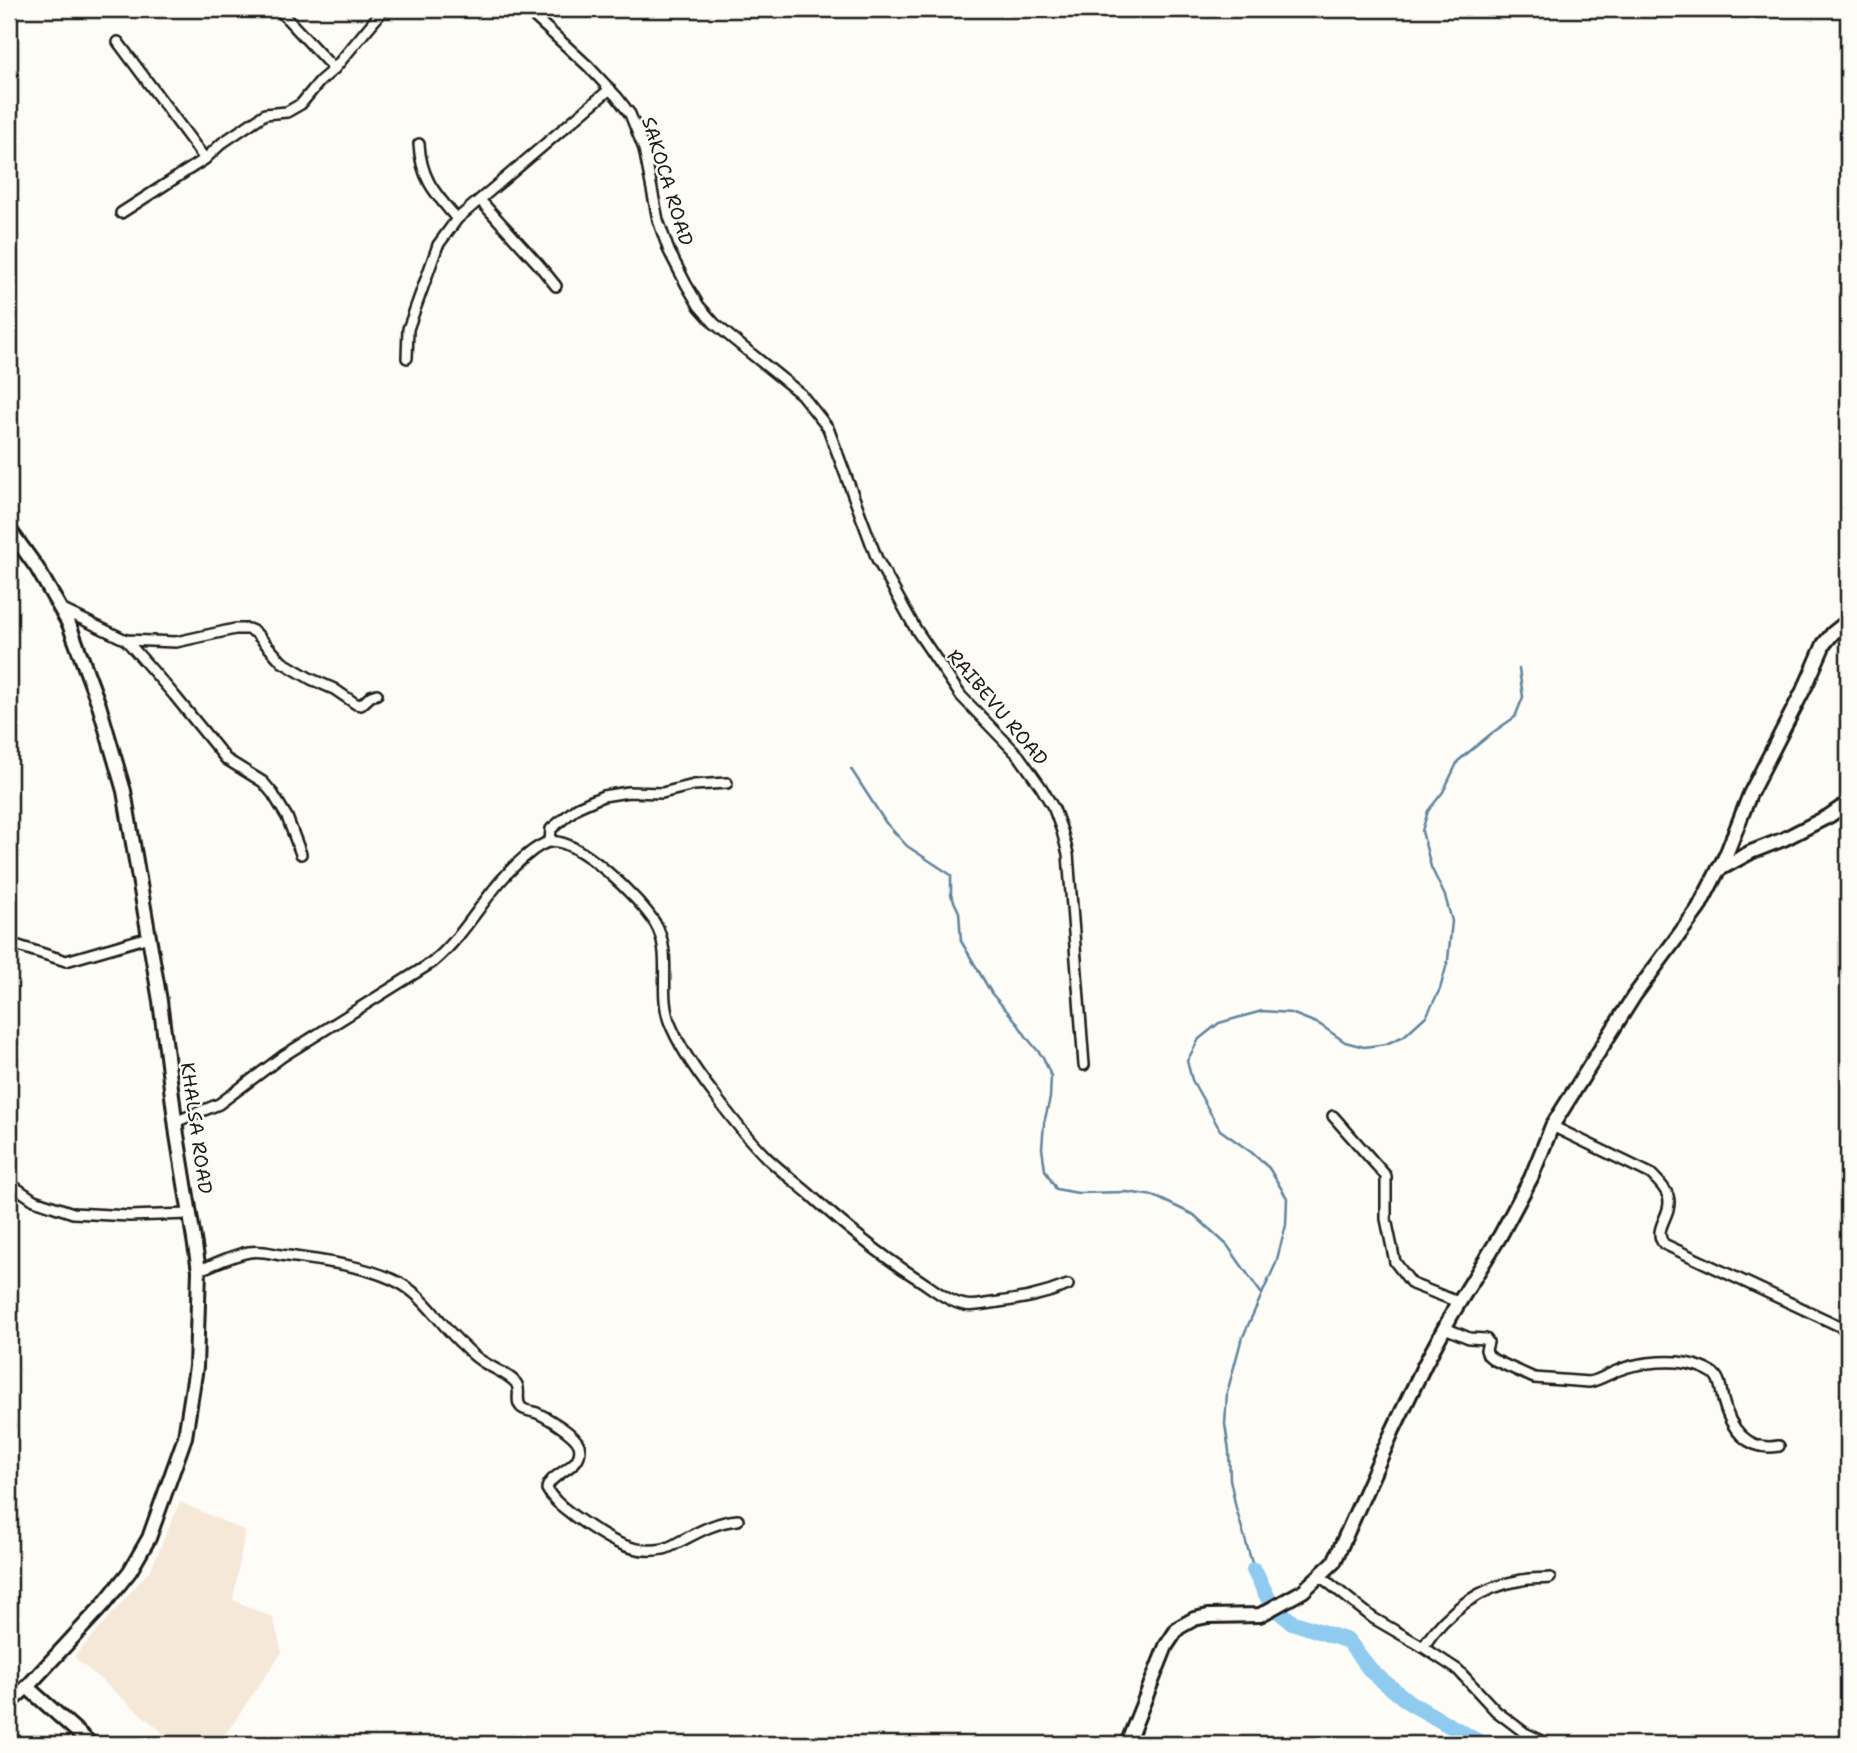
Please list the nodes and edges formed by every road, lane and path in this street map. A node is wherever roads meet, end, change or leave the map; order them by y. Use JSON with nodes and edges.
{"nodes":[{"id":1,"x":278,"y":9,"type":"edge"},
{"id":2,"x":384,"y":9,"type":"edge"},
{"id":3,"x":526,"y":9,"type":"edge"},
{"id":4,"x":118,"y":42,"type":"dead end"},
{"id":5,"x":334,"y":69,"type":"junction"},
{"id":6,"x":610,"y":89,"type":"junction"},
{"id":7,"x":419,"y":144,"type":"dead end"},
{"id":8,"x":205,"y":159,"type":"junction"},
{"id":9,"x":480,"y":200,"type":"junction"},
{"id":10,"x":121,"y":213,"type":"dead end"},
{"id":11,"x":457,"y":219,"type":"junction"},
{"id":12,"x":556,"y":286,"type":"dead end"},
{"id":13,"x":407,"y":358,"type":"dead end"},
{"id":14,"x":828,"y":428,"type":"joint"},
{"id":15,"x":9,"y":529,"type":"edge"},
{"id":16,"x":14,"y":547,"type":"edge"},
{"id":17,"x":60,"y":608,"type":"junction"},
{"id":18,"x":1848,"y":621,"type":"edge"},
{"id":19,"x":125,"y":640,"type":"junction"},
{"id":20,"x":377,"y":694,"type":"dead end"},
{"id":21,"x":727,"y":783,"type":"dead end"},
{"id":22,"x":1848,"y":803,"type":"edge"},
{"id":23,"x":550,"y":842,"type":"junction"},
{"id":24,"x":301,"y":854,"type":"dead end"},
{"id":25,"x":1717,"y":870,"type":"junction"},
{"id":26,"x":149,"y":937,"type":"junction"},
{"id":27,"x":9,"y":943,"type":"edge"},
{"id":28,"x":1084,"y":1065,"type":"dead end"},
{"id":29,"x":1333,"y":1116,"type":"dead end"},
{"id":30,"x":176,"y":1122,"type":"junction"},
{"id":31,"x":1552,"y":1126,"type":"junction"},
{"id":32,"x":9,"y":1183,"type":"edge"},
{"id":33,"x":190,"y":1214,"type":"junction"},
{"id":34,"x":199,"y":1270,"type":"junction"},
{"id":35,"x":1068,"y":1285,"type":"dead end"},
{"id":36,"x":1458,"y":1302,"type":"junction"},
{"id":37,"x":1444,"y":1328,"type":"junction"},
{"id":38,"x":1848,"y":1330,"type":"edge"},
{"id":39,"x":1779,"y":1446,"type":"dead end"},
{"id":40,"x":738,"y":1520,"type":"dead end"},
{"id":41,"x":1320,"y":1576,"type":"junction"},
{"id":42,"x":1550,"y":1578,"type":"dead end"},
{"id":43,"x":1423,"y":1647,"type":"junction"},
{"id":44,"x":27,"y":1687,"type":"junction"},
{"id":45,"x":9,"y":1703,"type":"edge"},
{"id":46,"x":91,"y":1744,"type":"edge"},
{"id":47,"x":1127,"y":1744,"type":"edge"},
{"id":48,"x":1549,"y":1744,"type":"edge"}],
"edges":[{"from":1,"to":5,"type":"street"},
{"from":2,"to":5,"type":"street"},
{"from":3,"to":6,"type":"street","name":"SAKOCA ROAD"},
{"from":4,"to":8,"type":"street"},
{"from":5,"to":8,"type":"street"},
{"from":6,"to":9,"type":"street"},
{"from":6,"to":14,"type":"street","name":"SAKOCA ROAD"},
{"from":7,"to":11,"type":"street"},
{"from":8,"to":10,"type":"street"},
{"from":9,"to":11,"type":"street"},
{"from":9,"to":12,"type":"street"},
{"from":11,"to":13,"type":"street"},
{"from":14,"to":28,"type":"street","name":"RAIBEVU ROAD"},
{"from":15,"to":16,"type":"street","name":"KHALSA ROAD"},
{"from":16,"to":17,"type":"street","name":"KHALSA ROAD"},
{"from":17,"to":19,"type":"street"},
{"from":17,"to":26,"type":"street","name":"KHALSA ROAD"},
{"from":18,"to":25,"type":"street"},
{"from":19,"to":20,"type":"street"},
{"from":19,"to":24,"type":"street"},
{"from":21,"to":23,"type":"street"},
{"from":22,"to":25,"type":"street"},
{"from":23,"to":30,"type":"street"},
{"from":23,"to":35,"type":"street"},
{"from":25,"to":31,"type":"street"},
{"from":26,"to":27,"type":"street"},
{"from":26,"to":30,"type":"street","name":"KHALSA ROAD"},
{"from":29,"to":36,"type":"street"},
{"from":30,"to":33,"type":"street","name":"KHALSA ROAD"},
{"from":31,"to":36,"type":"street"},
{"from":31,"to":38,"type":"street"},
{"from":32,"to":33,"type":"street"},
{"from":33,"to":34,"type":"street","name":"KHALSA ROAD"},
{"from":34,"to":40,"type":"street"},
{"from":34,"to":44,"type":"street","name":"KHALSA ROAD"},
{"from":36,"to":37,"type":"street"},
{"from":37,"to":39,"type":"street"},
{"from":37,"to":41,"type":"street"},
{"from":41,"to":43,"type":"street"},
{"from":41,"to":47,"type":"street"},
{"from":42,"to":43,"type":"street"},
{"from":43,"to":48,"type":"street"},
{"from":44,"to":45,"type":"street","name":"KHALSA ROAD"},
{"from":44,"to":46,"type":"street"}]}
